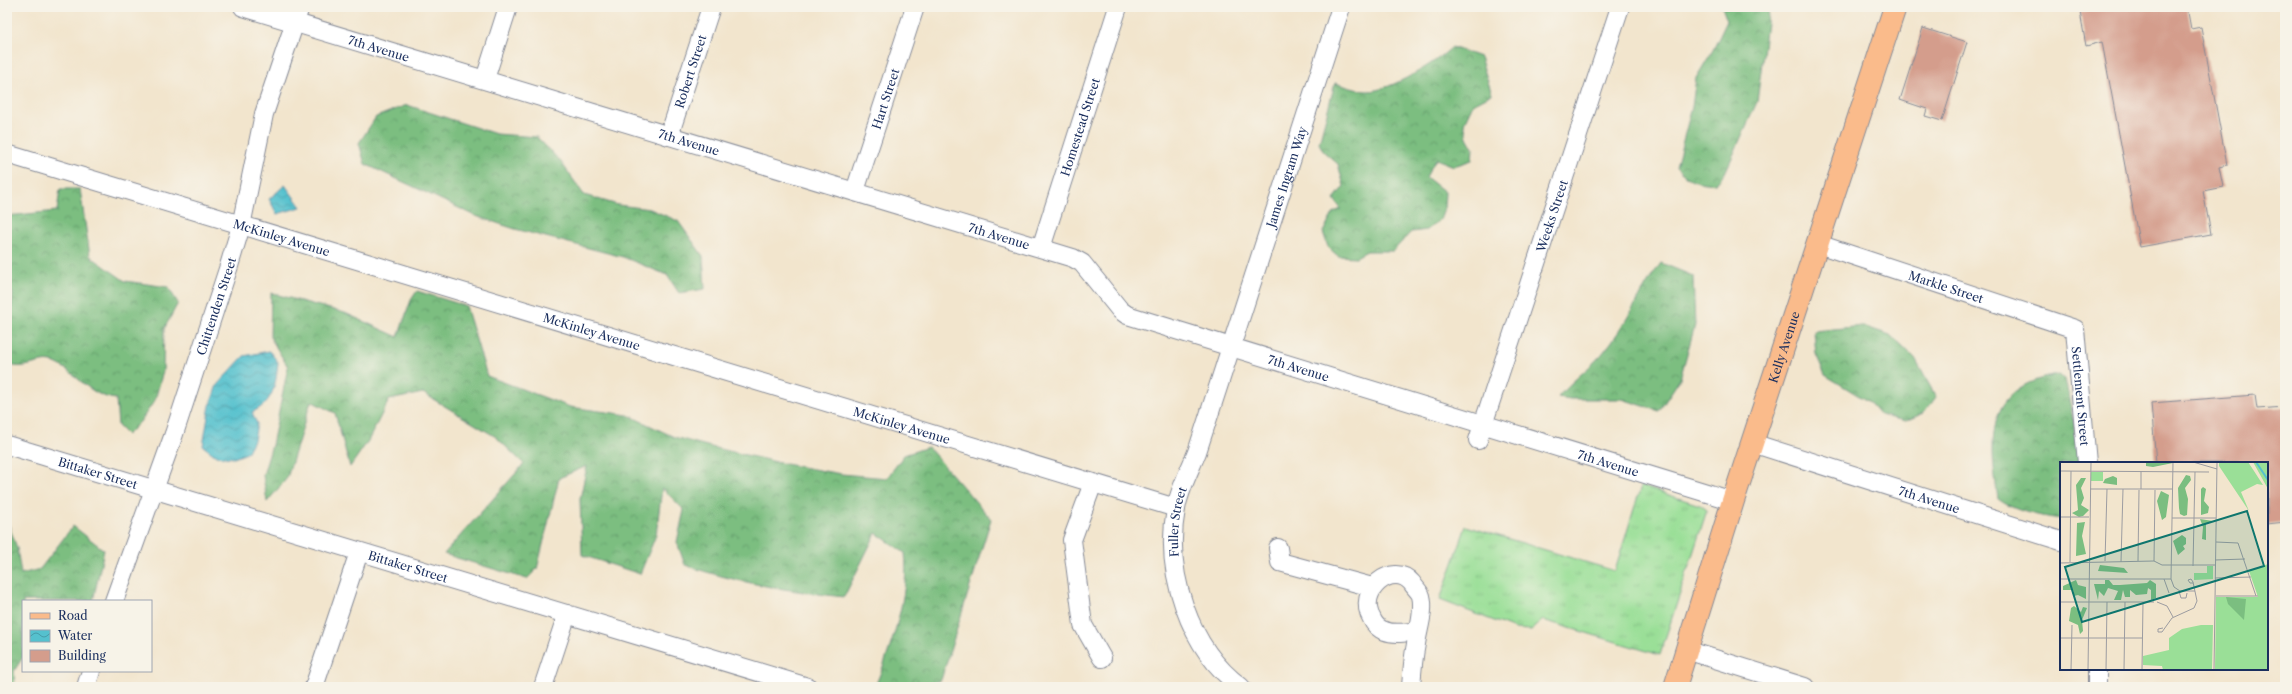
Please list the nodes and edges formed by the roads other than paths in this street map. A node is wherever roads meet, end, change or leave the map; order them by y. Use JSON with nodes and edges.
{"nodes":[{"id":1,"x":243,"y":7,"type":"edge"},
{"id":2,"x":508,"y":7,"type":"edge"},
{"id":3,"x":711,"y":7,"type":"edge"},
{"id":4,"x":915,"y":7,"type":"edge"},
{"id":5,"x":1118,"y":7,"type":"edge"},
{"id":6,"x":1341,"y":7,"type":"edge"},
{"id":7,"x":1620,"y":7,"type":"edge"},
{"id":8,"x":1895,"y":7,"type":"edge"},
{"id":9,"x":297,"y":15,"type":"edge"},
{"id":10,"x":485,"y":79,"type":"junction"},
{"id":11,"x":669,"y":136,"type":"junction"},
{"id":12,"x":7,"y":154,"type":"edge"},
{"id":13,"x":855,"y":192,"type":"junction"},
{"id":14,"x":241,"y":226,"type":"junction"},
{"id":15,"x":1818,"y":244,"type":"junction"},
{"id":16,"x":1041,"y":248,"type":"junction"},
{"id":17,"x":2075,"y":329,"type":"joint"},
{"id":18,"x":1231,"y":346,"type":"junction"},
{"id":19,"x":1481,"y":432,"type":"junction"},
{"id":20,"x":1752,"y":443,"type":"junction"},
{"id":21,"x":7,"y":445,"type":"edge"},
{"id":22,"x":2087,"y":462,"type":"edge"},
{"id":23,"x":1093,"y":483,"type":"junction"},
{"id":24,"x":152,"y":489,"type":"junction"},
{"id":25,"x":1733,"y":501,"type":"junction"},
{"id":26,"x":1176,"y":508,"type":"junction"},
{"id":27,"x":2060,"y":541,"type":"edge"},
{"id":28,"x":1278,"y":548,"type":"dead end"},
{"id":29,"x":360,"y":552,"type":"junction"},
{"id":30,"x":1372,"y":587,"type":"junction"},
{"id":31,"x":114,"y":600,"type":"edge"},
{"id":32,"x":567,"y":614,"type":"junction"},
{"id":33,"x":1418,"y":630,"type":"junction"},
{"id":34,"x":1686,"y":650,"type":"junction"},
{"id":35,"x":1102,"y":658,"type":"dead end"},
{"id":36,"x":2097,"y":670,"type":"edge"},
{"id":37,"x":91,"y":672,"type":"edge"},
{"id":38,"x":1223,"y":680,"type":"edge"},
{"id":39,"x":772,"y":682,"type":"edge"},
{"id":40,"x":86,"y":687,"type":"edge"},
{"id":41,"x":314,"y":687,"type":"edge"},
{"id":42,"x":542,"y":687,"type":"edge"},
{"id":43,"x":808,"y":687,"type":"edge"},
{"id":44,"x":1241,"y":687,"type":"edge"},
{"id":45,"x":1411,"y":687,"type":"edge"},
{"id":46,"x":1675,"y":687,"type":"edge"},
{"id":47,"x":1805,"y":687,"type":"edge"},
{"id":48,"x":2097,"y":687,"type":"edge"}],
"edges":[{"from":1,"to":9,"type":"street","name":"7th Avenue"},
{"from":2,"to":10,"type":"street"},
{"from":3,"to":11,"type":"street","name":"Robert Street"},
{"from":4,"to":13,"type":"street","name":"Hart Street"},
{"from":5,"to":16,"type":"street","name":"Homestead Street"},
{"from":6,"to":18,"type":"street","name":"James Ingram Way"},
{"from":7,"to":19,"type":"street","name":"Weeks Street"},
{"from":8,"to":15,"type":"main road","name":"Kelly Avenue"},
{"from":9,"to":10,"type":"street","name":"7th Avenue"},
{"from":9,"to":14,"type":"street","name":"Chittenden Street"},
{"from":10,"to":11,"type":"street","name":"7th Avenue"},
{"from":11,"to":13,"type":"street","name":"7th Avenue"},
{"from":12,"to":14,"type":"street","name":"McKinley Avenue"},
{"from":13,"to":16,"type":"street","name":"7th Avenue"},
{"from":14,"to":23,"type":"street","name":"McKinley Avenue"},
{"from":14,"to":24,"type":"street","name":"Chittenden Street"},
{"from":15,"to":17,"type":"street","name":"Markle Street"},
{"from":15,"to":20,"type":"main road","name":"Kelly Avenue"},
{"from":16,"to":18,"type":"street","name":"7th Avenue"},
{"from":17,"to":22,"type":"street","name":"Settlement Street"},
{"from":18,"to":19,"type":"street","name":"7th Avenue"},
{"from":18,"to":26,"type":"street","name":"Fuller Street"},
{"from":19,"to":25,"type":"street","name":"7th Avenue"},
{"from":20,"to":25,"type":"main road","name":"Kelly Avenue"},
{"from":20,"to":27,"type":"street","name":"7th Avenue"},
{"from":21,"to":24,"type":"street","name":"Bittaker Street"},
{"from":23,"to":26,"type":"street","name":"McKinley Avenue"},
{"from":23,"to":35,"type":"street"},
{"from":24,"to":29,"type":"street","name":"Bittaker Street"},
{"from":24,"to":31,"type":"street","name":"Chittenden Street"},
{"from":25,"to":34,"type":"main road","name":"Kelly Avenue"},
{"from":26,"to":38,"type":"street","name":"Fuller Street"},
{"from":28,"to":30,"type":"street"},
{"from":29,"to":32,"type":"street","name":"Bittaker Street"},
{"from":29,"to":41,"type":"street"},
{"from":30,"to":33,"type":"street"},
{"from":30,"to":33,"type":"street"},
{"from":32,"to":39,"type":"street","name":"Bittaker Street"},
{"from":32,"to":42,"type":"street"},
{"from":33,"to":45,"type":"street"},
{"from":34,"to":46,"type":"main road","name":"Kelly Avenue"},
{"from":34,"to":47,"type":"street"},
{"from":36,"to":48,"type":"street"},
{"from":37,"to":40,"type":"street"},
{"from":38,"to":44,"type":"street","name":"Fuller Street"},
{"from":39,"to":43,"type":"street","name":"Bittaker Street"}]}
